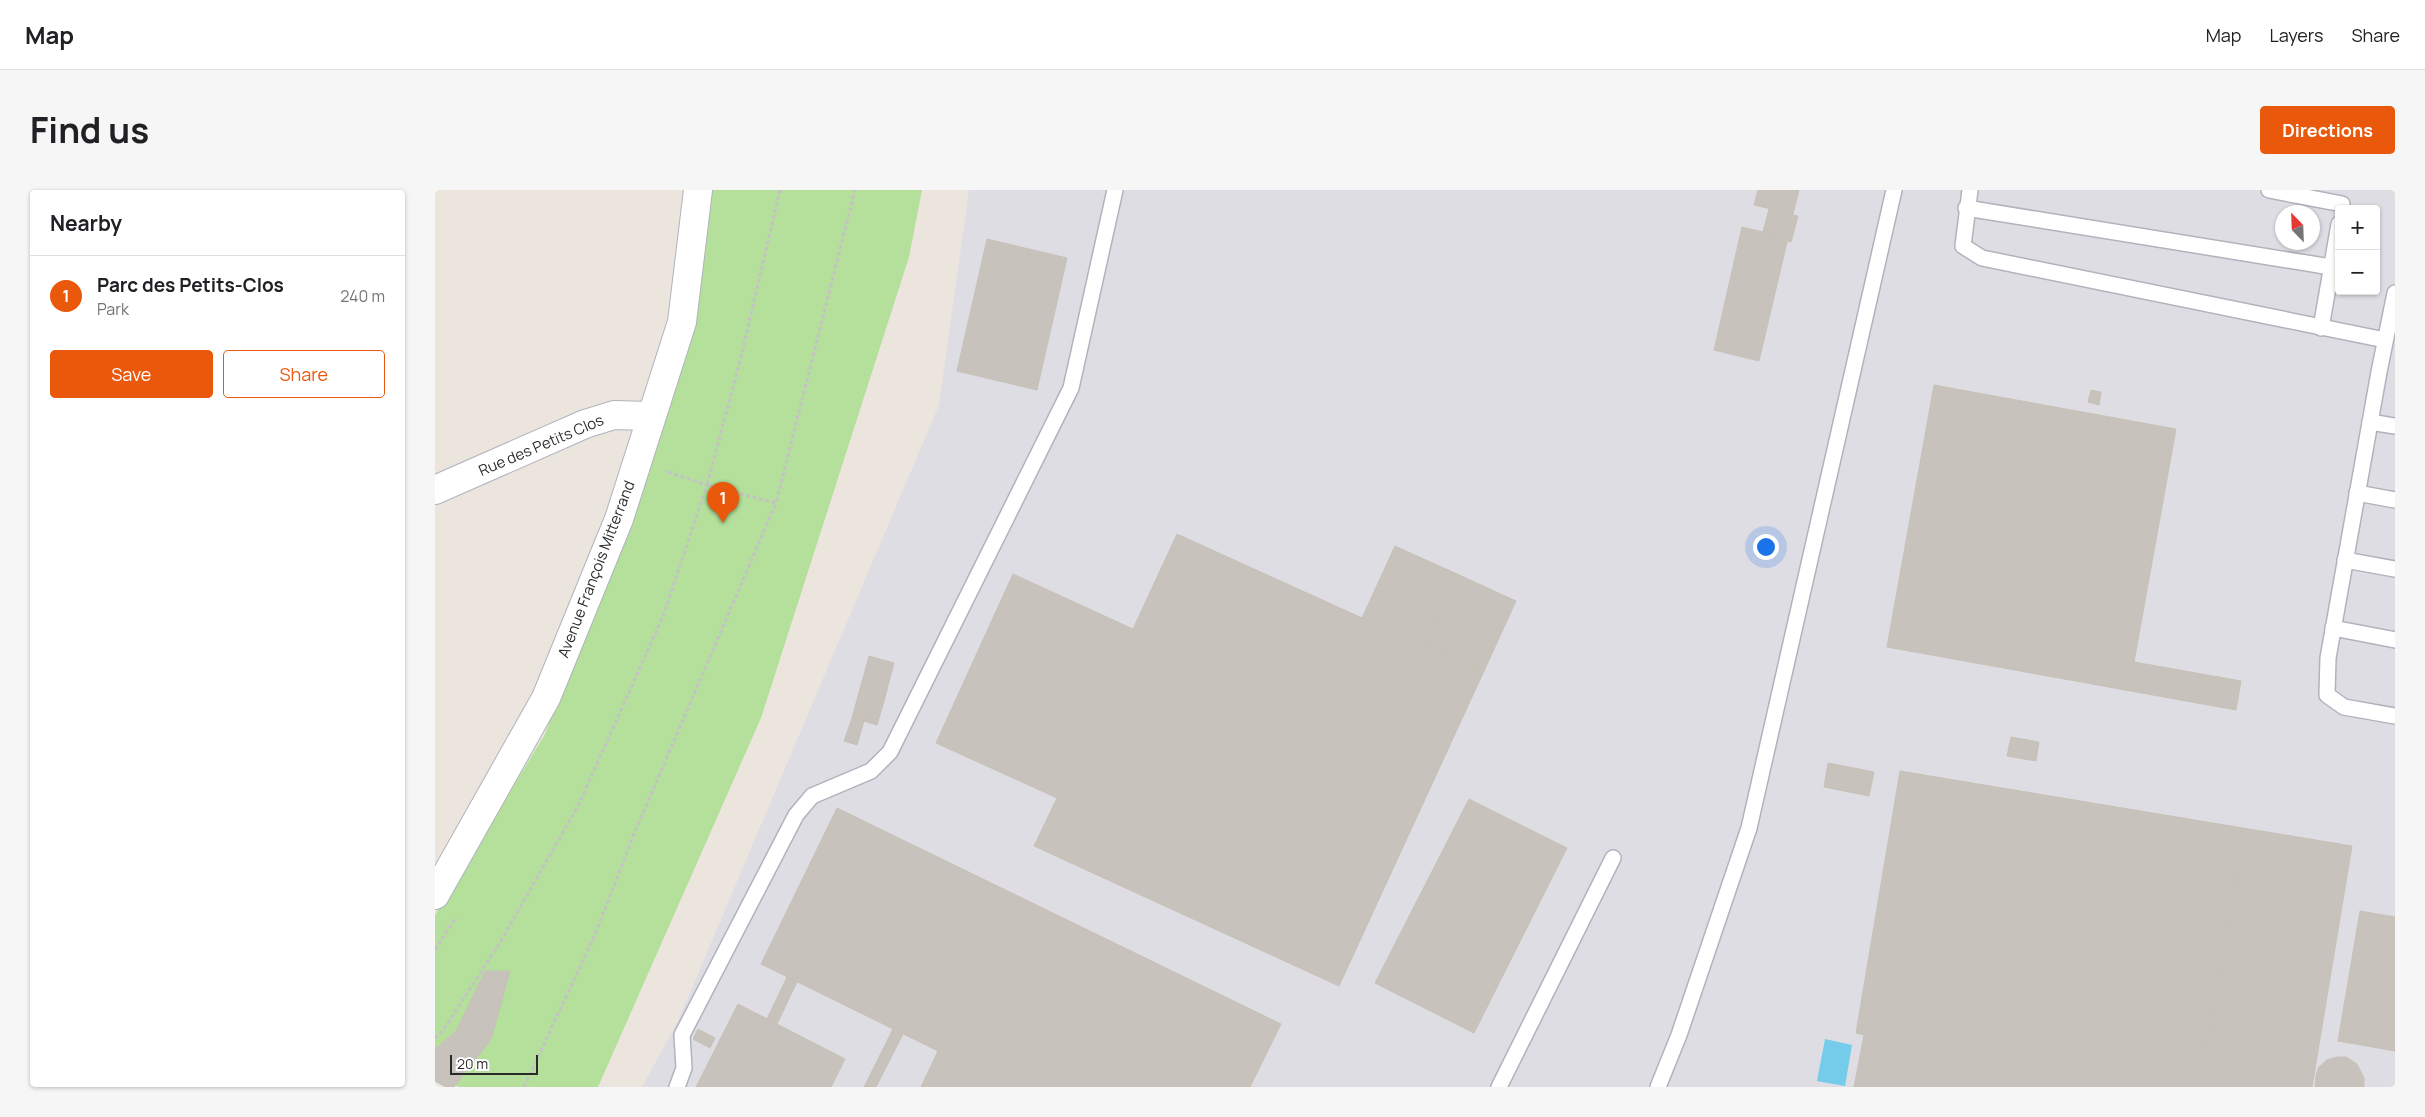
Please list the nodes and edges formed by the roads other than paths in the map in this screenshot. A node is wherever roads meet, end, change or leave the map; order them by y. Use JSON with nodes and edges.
{"nodes":[{"id":1,"x":698,"y":190,"type":"edge"},
{"id":2,"x":1115,"y":190,"type":"edge"},
{"id":3,"x":1894,"y":190,"type":"edge"},
{"id":4,"x":1970,"y":190,"type":"edge"},
{"id":5,"x":2269,"y":190,"type":"edge"},
{"id":6,"x":2343,"y":201,"type":"edge"},
{"id":7,"x":1967,"y":208,"type":"junction"},
{"id":8,"x":2335,"y":246,"type":"edge"},
{"id":9,"x":2331,"y":268,"type":"junction"},
{"id":10,"x":2395,"y":293,"type":"edge"},
{"id":11,"x":2321,"y":328,"type":"junction"},
{"id":12,"x":2389,"y":338,"type":"edge"},
{"id":13,"x":651,"y":416,"type":"junction"},
{"id":14,"x":2370,"y":422,"type":"junction"},
{"id":15,"x":2395,"y":426,"type":"edge"},
{"id":16,"x":435,"y":490,"type":"edge"},
{"id":17,"x":2357,"y":493,"type":"junction"},
{"id":18,"x":2395,"y":500,"type":"edge"},
{"id":19,"x":2345,"y":560,"type":"junction"},
{"id":20,"x":2395,"y":569,"type":"edge"},
{"id":21,"x":2333,"y":628,"type":"junction"},
{"id":22,"x":2395,"y":640,"type":"edge"},
{"id":23,"x":2395,"y":716,"type":"edge"},
{"id":24,"x":1613,"y":858,"type":"dead end"},
{"id":25,"x":435,"y":895,"type":"edge"},
{"id":26,"x":677,"y":1087,"type":"edge"},
{"id":27,"x":1499,"y":1087,"type":"edge"},
{"id":28,"x":1658,"y":1087,"type":"edge"}],
"edges":[{"from":1,"to":13,"type":"street","name":"Avenue François Mitterrand"},
{"from":2,"to":26,"type":"lane"},
{"from":3,"to":28,"type":"lane"},
{"from":4,"to":7,"type":"lane"},
{"from":5,"to":6,"type":"lane"},
{"from":7,"to":9,"type":"lane"},
{"from":7,"to":11,"type":"lane"},
{"from":8,"to":9,"type":"lane"},
{"from":9,"to":11,"type":"lane"},
{"from":10,"to":12,"type":"lane"},
{"from":11,"to":12,"type":"lane"},
{"from":12,"to":14,"type":"lane"},
{"from":13,"to":16,"type":"street","name":"Rue des Petits Clos"},
{"from":13,"to":25,"type":"street","name":"Avenue François Mitterrand"},
{"from":14,"to":15,"type":"lane"},
{"from":14,"to":17,"type":"lane"},
{"from":17,"to":18,"type":"lane"},
{"from":17,"to":19,"type":"lane"},
{"from":19,"to":20,"type":"lane"},
{"from":19,"to":21,"type":"lane"},
{"from":21,"to":22,"type":"lane"},
{"from":21,"to":23,"type":"lane"},
{"from":24,"to":27,"type":"lane"}]}
